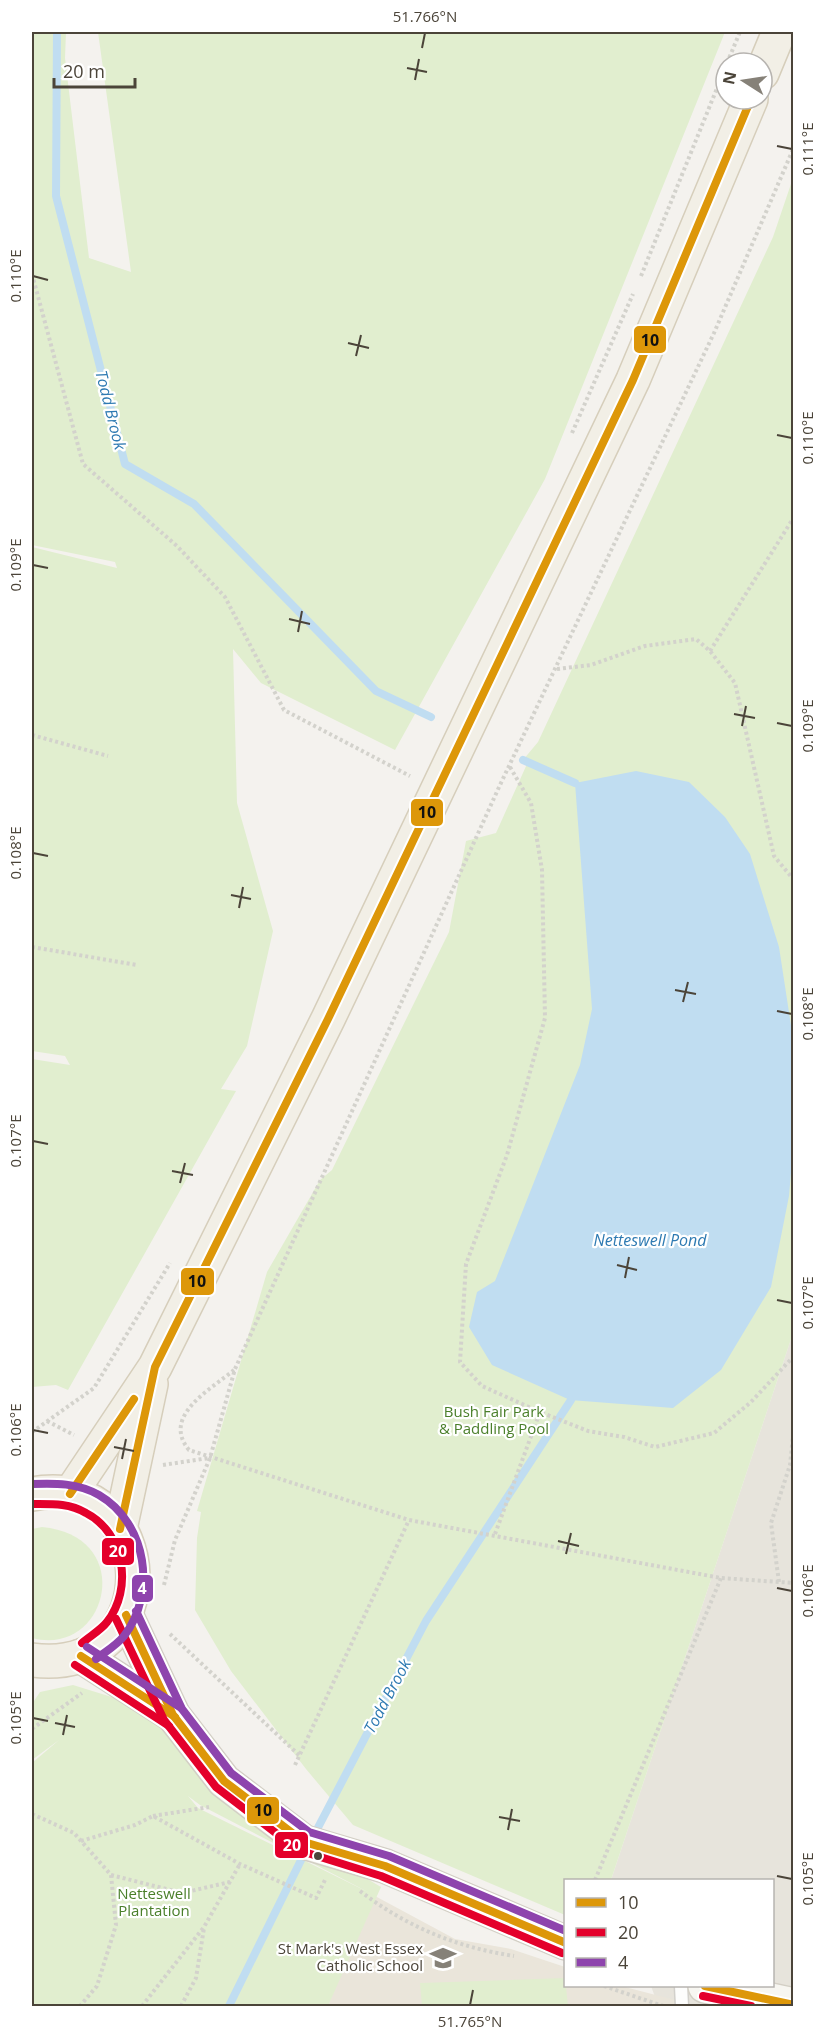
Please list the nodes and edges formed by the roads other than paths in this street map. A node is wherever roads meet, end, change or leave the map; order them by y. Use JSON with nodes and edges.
{"nodes":[{"id":1,"x":779,"y":32,"type":"edge"},
{"id":2,"x":771,"y":51,"type":"edge"},
{"id":3,"x":746,"y":111,"type":"edge"},
{"id":4,"x":155,"y":1367,"type":"junction"},
{"id":5,"x":32,"y":1494,"type":"edge"},
{"id":6,"x":70,"y":1494,"type":"junction"},
{"id":7,"x":120,"y":1529,"type":"junction"},
{"id":8,"x":126,"y":1615,"type":"junction"},
{"id":9,"x":81,"y":1656,"type":"junction"},
{"id":10,"x":32,"y":1660,"type":"edge"},
{"id":11,"x":173,"y":1715,"type":"junction"},
{"id":12,"x":564,"y":1942,"type":"edge"},
{"id":13,"x":681,"y":1987,"type":"edge"},
{"id":14,"x":709,"y":1987,"type":"edge"},
{"id":15,"x":794,"y":2006,"type":"edge"},
{"id":16,"x":682,"y":2007,"type":"edge"}],
"edges":[{"from":1,"to":2,"type":"main road"},
{"from":3,"to":4,"type":"main road"},
{"from":4,"to":6,"type":"main road"},
{"from":4,"to":7,"type":"main road"},
{"from":5,"to":6,"type":"main road"},
{"from":6,"to":7,"type":"main road"},
{"from":7,"to":8,"type":"main road"},
{"from":8,"to":9,"type":"main road"},
{"from":8,"to":11,"type":"street"},
{"from":9,"to":10,"type":"main road"},
{"from":9,"to":11,"type":"street"},
{"from":11,"to":12,"type":"street"},
{"from":13,"to":16,"type":"lane"},
{"from":14,"to":15,"type":"street"}]}
